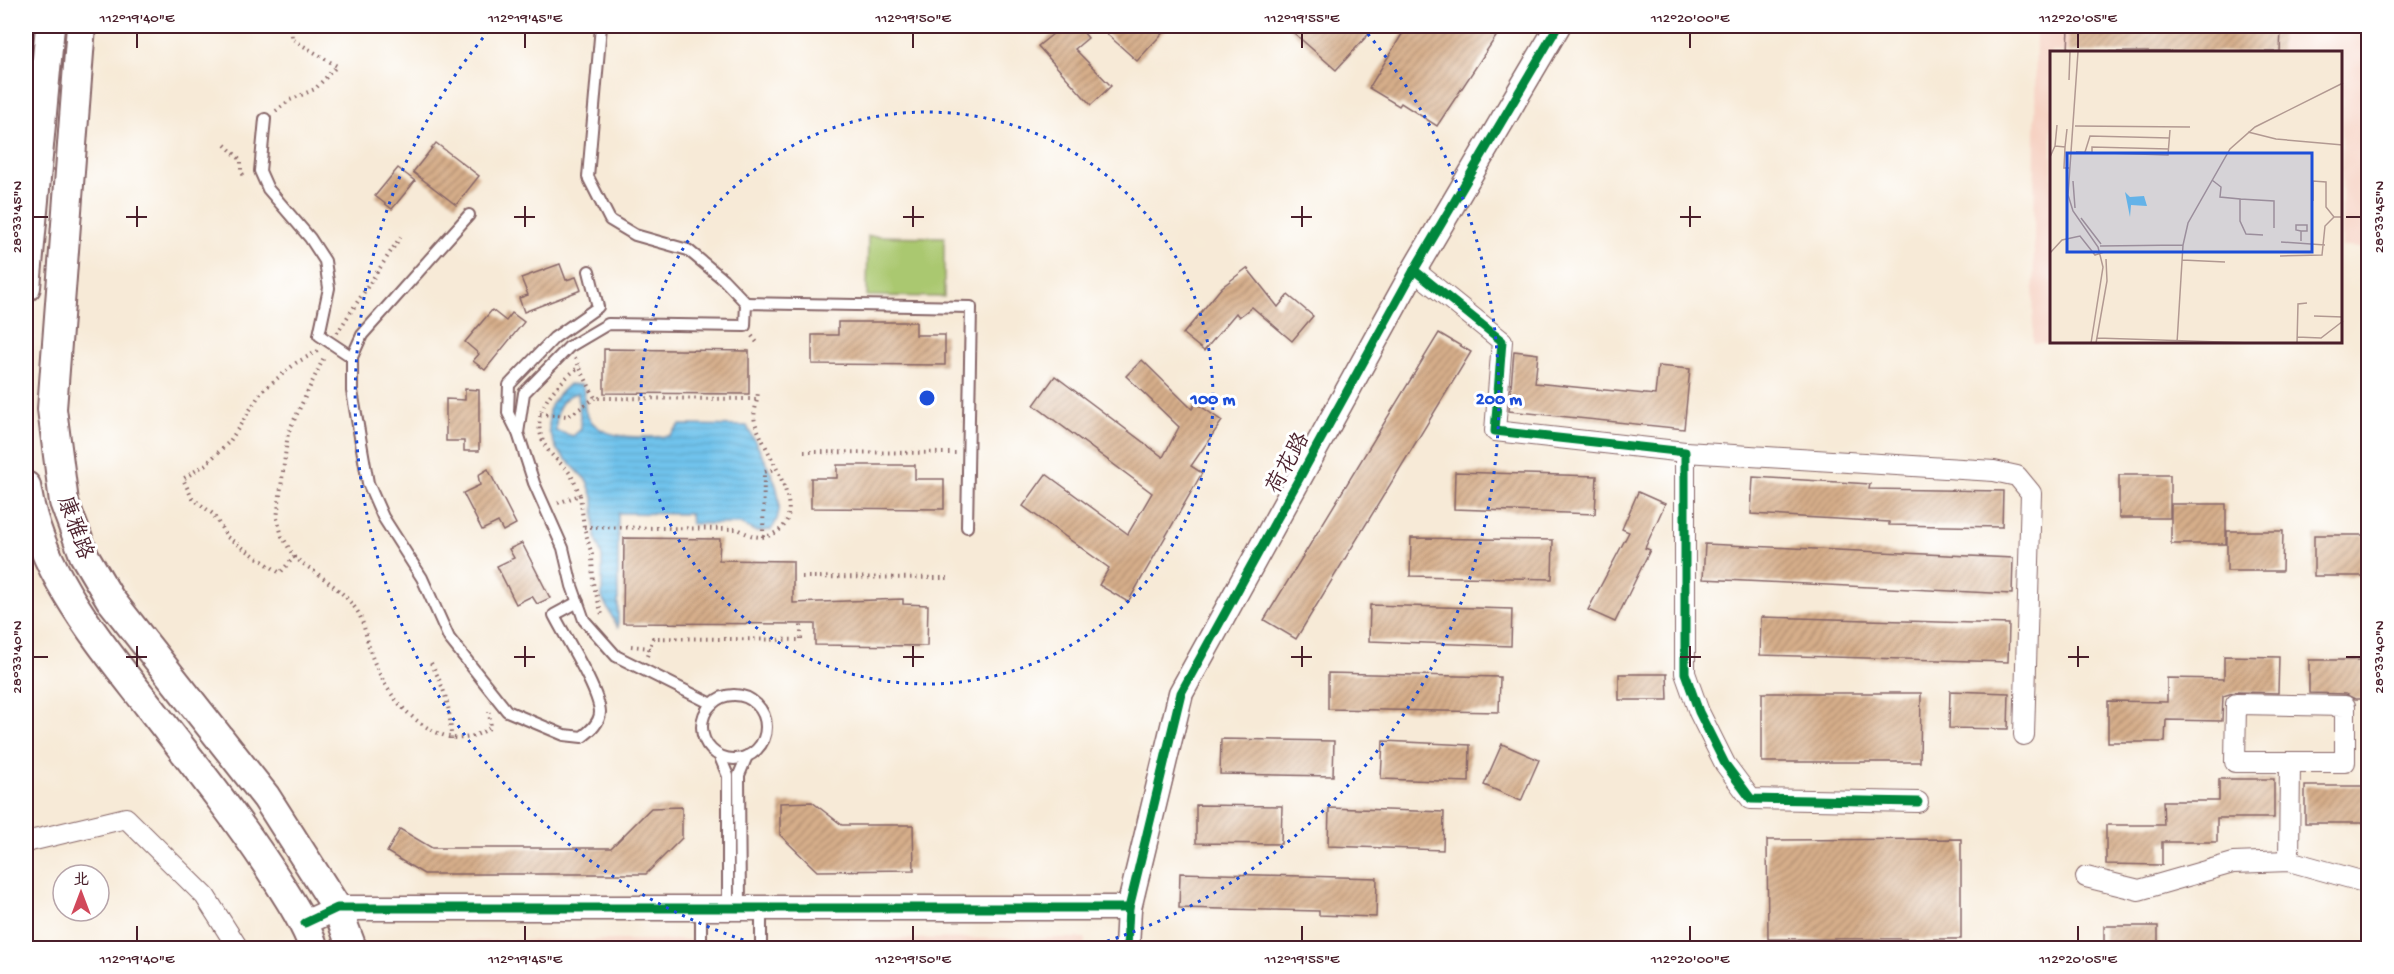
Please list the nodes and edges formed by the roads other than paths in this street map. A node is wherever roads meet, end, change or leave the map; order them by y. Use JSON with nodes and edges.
{"nodes":[{"id":1,"x":50,"y":26,"type":"edge"},
{"id":2,"x":81,"y":26,"type":"edge"},
{"id":3,"x":601,"y":26,"type":"edge"},
{"id":4,"x":1558,"y":26,"type":"edge"},
{"id":5,"x":265,"y":119,"type":"road end"},
{"id":6,"x":32,"y":153,"type":"edge"},
{"id":7,"x":469,"y":215,"type":"dead end"},
{"id":8,"x":1414,"y":270,"type":"junction"},
{"id":9,"x":589,"y":271,"type":"dead end"},
{"id":10,"x":26,"y":287,"type":"edge"},
{"id":11,"x":746,"y":303,"type":"junction"},
{"id":12,"x":352,"y":357,"type":"junction"},
{"id":13,"x":518,"y":433,"type":"junction"},
{"id":14,"x":1685,"y":452,"type":"junction"},
{"id":15,"x":26,"y":486,"type":"edge"},
{"id":16,"x":967,"y":527,"type":"dead end"},
{"id":17,"x":578,"y":602,"type":"junction"},
{"id":18,"x":712,"y":704,"type":"junction"},
{"id":19,"x":2024,"y":735,"type":"dead end"},
{"id":20,"x":747,"y":756,"type":"junction"},
{"id":21,"x":720,"y":757,"type":"junction"},
{"id":22,"x":2290,"y":762,"type":"junction"},
{"id":23,"x":1918,"y":802,"type":"dead end"},
{"id":24,"x":26,"y":842,"type":"edge"},
{"id":25,"x":2289,"y":861,"type":"junction"},
{"id":26,"x":2086,"y":877,"type":"dead end"},
{"id":27,"x":2368,"y":883,"type":"edge"},
{"id":28,"x":337,"y":908,"type":"junction"},
{"id":29,"x":701,"y":908,"type":"junction"},
{"id":30,"x":743,"y":908,"type":"junction"},
{"id":31,"x":1129,"y":908,"type":"junction"},
{"id":32,"x":310,"y":936,"type":"edge"},
{"id":33,"x":238,"y":948,"type":"edge"},
{"id":34,"x":352,"y":948,"type":"edge"},
{"id":35,"x":701,"y":948,"type":"edge"},
{"id":36,"x":761,"y":948,"type":"edge"},
{"id":37,"x":1127,"y":948,"type":"edge"}],
"edges":[{"from":1,"to":6,"type":"main road"},
{"from":2,"to":28,"type":"main road","name":"康雅路"},
{"from":3,"to":11,"type":"lane"},
{"from":4,"to":8,"type":"street","name":"荷花路"},
{"from":5,"to":12,"type":"lane"},
{"from":6,"to":10,"type":"main road"},
{"from":7,"to":12,"type":"lane"},
{"from":8,"to":14,"type":"street"},
{"from":8,"to":31,"type":"street","name":"荷花路"},
{"from":9,"to":13,"type":"lane"},
{"from":11,"to":13,"type":"lane"},
{"from":11,"to":16,"type":"lane"},
{"from":12,"to":17,"type":"lane"},
{"from":13,"to":17,"type":"lane"},
{"from":14,"to":19,"type":"street"},
{"from":14,"to":23,"type":"street"},
{"from":15,"to":32,"type":"main road","name":"康雅路"},
{"from":17,"to":18,"type":"lane"},
{"from":18,"to":20,"type":"lane"},
{"from":18,"to":21,"type":"lane"},
{"from":20,"to":21,"type":"lane"},
{"from":20,"to":30,"type":"lane"},
{"from":21,"to":30,"type":"lane"},
{"from":22,"to":22,"type":"street"},
{"from":22,"to":25,"type":"street"},
{"from":24,"to":33,"type":"street"},
{"from":25,"to":26,"type":"street"},
{"from":25,"to":27,"type":"street"},
{"from":28,"to":29,"type":"street"},
{"from":28,"to":32,"type":"street"},
{"from":28,"to":34,"type":"main road","name":"康雅路"},
{"from":29,"to":30,"type":"street"},
{"from":29,"to":35,"type":"lane"},
{"from":30,"to":31,"type":"street"},
{"from":30,"to":36,"type":"lane"},
{"from":31,"to":37,"type":"street","name":"荷花路"}]}
